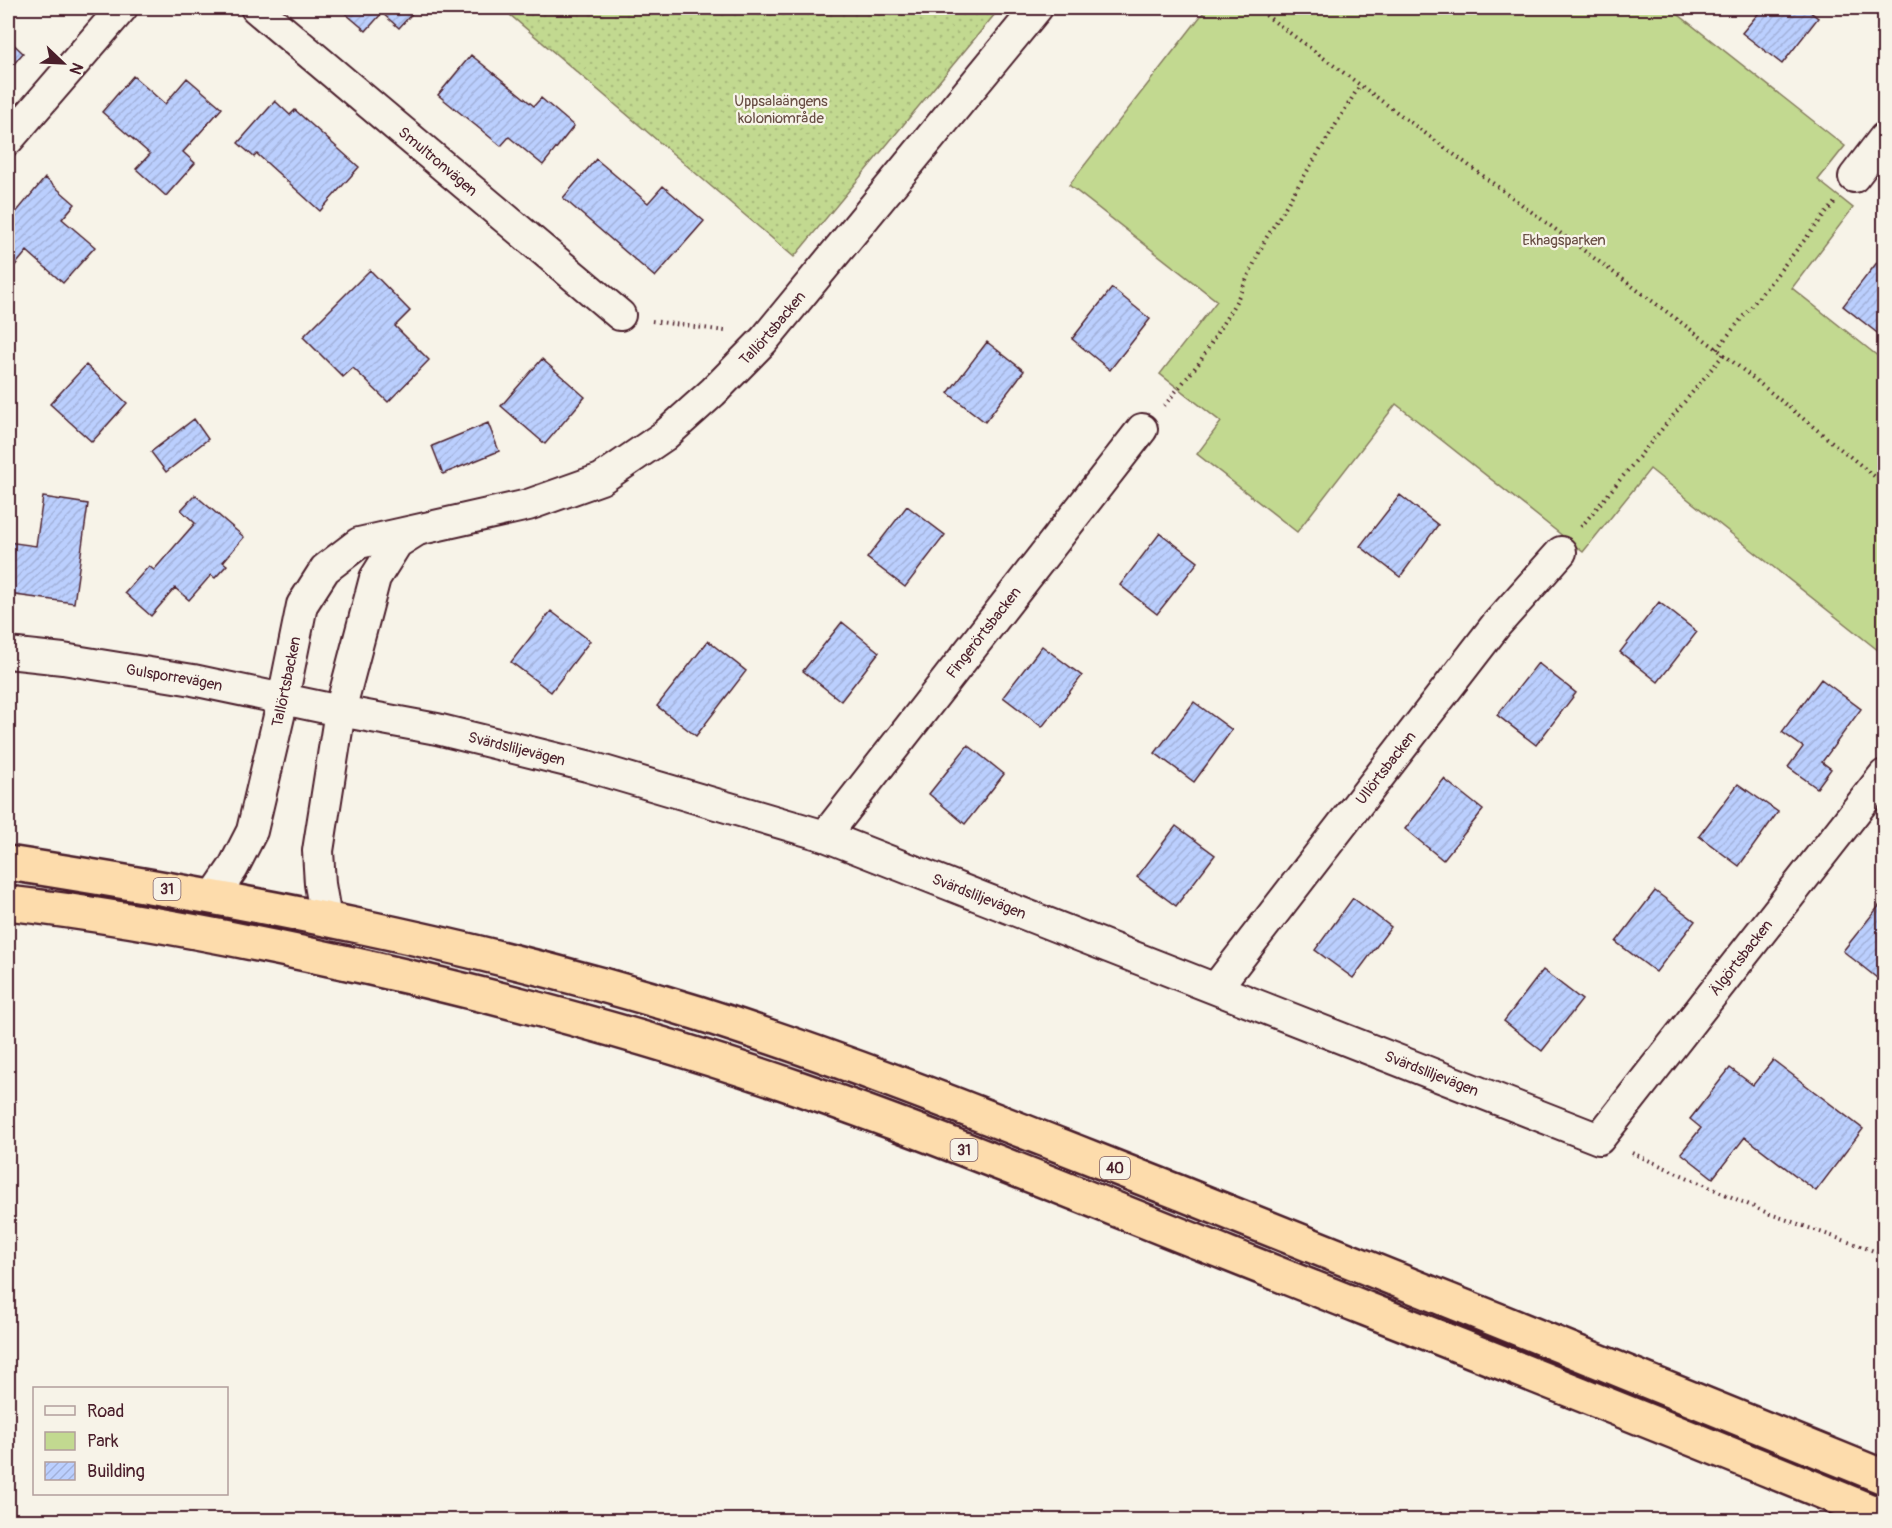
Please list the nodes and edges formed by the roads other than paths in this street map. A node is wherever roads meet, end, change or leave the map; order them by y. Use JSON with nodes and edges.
{"nodes":[{"id":1,"x":122,"y":8,"type":"edge"},
{"id":2,"x":256,"y":8,"type":"edge"},
{"id":3,"x":1037,"y":8,"type":"edge"},
{"id":4,"x":1884,"y":138,"type":"edge"},
{"id":5,"x":8,"y":140,"type":"edge"},
{"id":6,"x":1854,"y":177,"type":"road end"},
{"id":7,"x":620,"y":315,"type":"road end"},
{"id":8,"x":1142,"y":429,"type":"dead end"},
{"id":9,"x":422,"y":527,"type":"junction"},
{"id":10,"x":1561,"y":552,"type":"road end"},
{"id":11,"x":8,"y":653,"type":"edge"},
{"id":12,"x":283,"y":699,"type":"junction"},
{"id":13,"x":340,"y":711,"type":"junction"},
{"id":14,"x":1884,"y":775,"type":"edge"},
{"id":15,"x":825,"y":836,"type":"junction"},
{"id":16,"x":8,"y":863,"type":"edge"},
{"id":17,"x":213,"y":897,"type":"junction"},
{"id":18,"x":8,"y":903,"type":"edge"},
{"id":19,"x":326,"y":919,"type":"junction"},
{"id":20,"x":1216,"y":988,"type":"junction"},
{"id":21,"x":1599,"y":1139,"type":"joint"},
{"id":22,"x":1884,"y":1478,"type":"edge"},
{"id":23,"x":1884,"y":1517,"type":"edge"}],
"edges":[{"from":1,"to":5,"type":"street"},
{"from":2,"to":7,"type":"street","name":"Smultronvägen"},
{"from":3,"to":9,"type":"street","name":"Tallörtsbacken"},
{"from":4,"to":6,"type":"street"},
{"from":8,"to":15,"type":"street","name":"Fingerörtsbacken"},
{"from":9,"to":12,"type":"street","name":"Tallörtsbacken"},
{"from":9,"to":13,"type":"street","name":"Tallörtsbacken"},
{"from":10,"to":20,"type":"street","name":"Ullörtsbacken"},
{"from":11,"to":12,"type":"street","name":"Gulsporrevägen"},
{"from":12,"to":13,"type":"street","name":"Gulsporrevägen"},
{"from":12,"to":17,"type":"street","name":"Tallörtsbacken"},
{"from":13,"to":15,"type":"street","name":"Svärdsliljevägen"},
{"from":13,"to":19,"type":"street","name":"Tallörtsbacken"},
{"from":14,"to":21,"type":"street","name":"Älgörtsbacken"},
{"from":15,"to":20,"type":"street","name":"Svärdsliljevägen"},
{"from":16,"to":17,"type":"highway","number":"31"},
{"from":17,"to":19,"type":"highway","number":"31"},
{"from":18,"to":23,"type":"highway","number":"31"},
{"from":19,"to":22,"type":"highway","number":"40"},
{"from":20,"to":21,"type":"street","name":"Svärdsliljevägen"}]}
